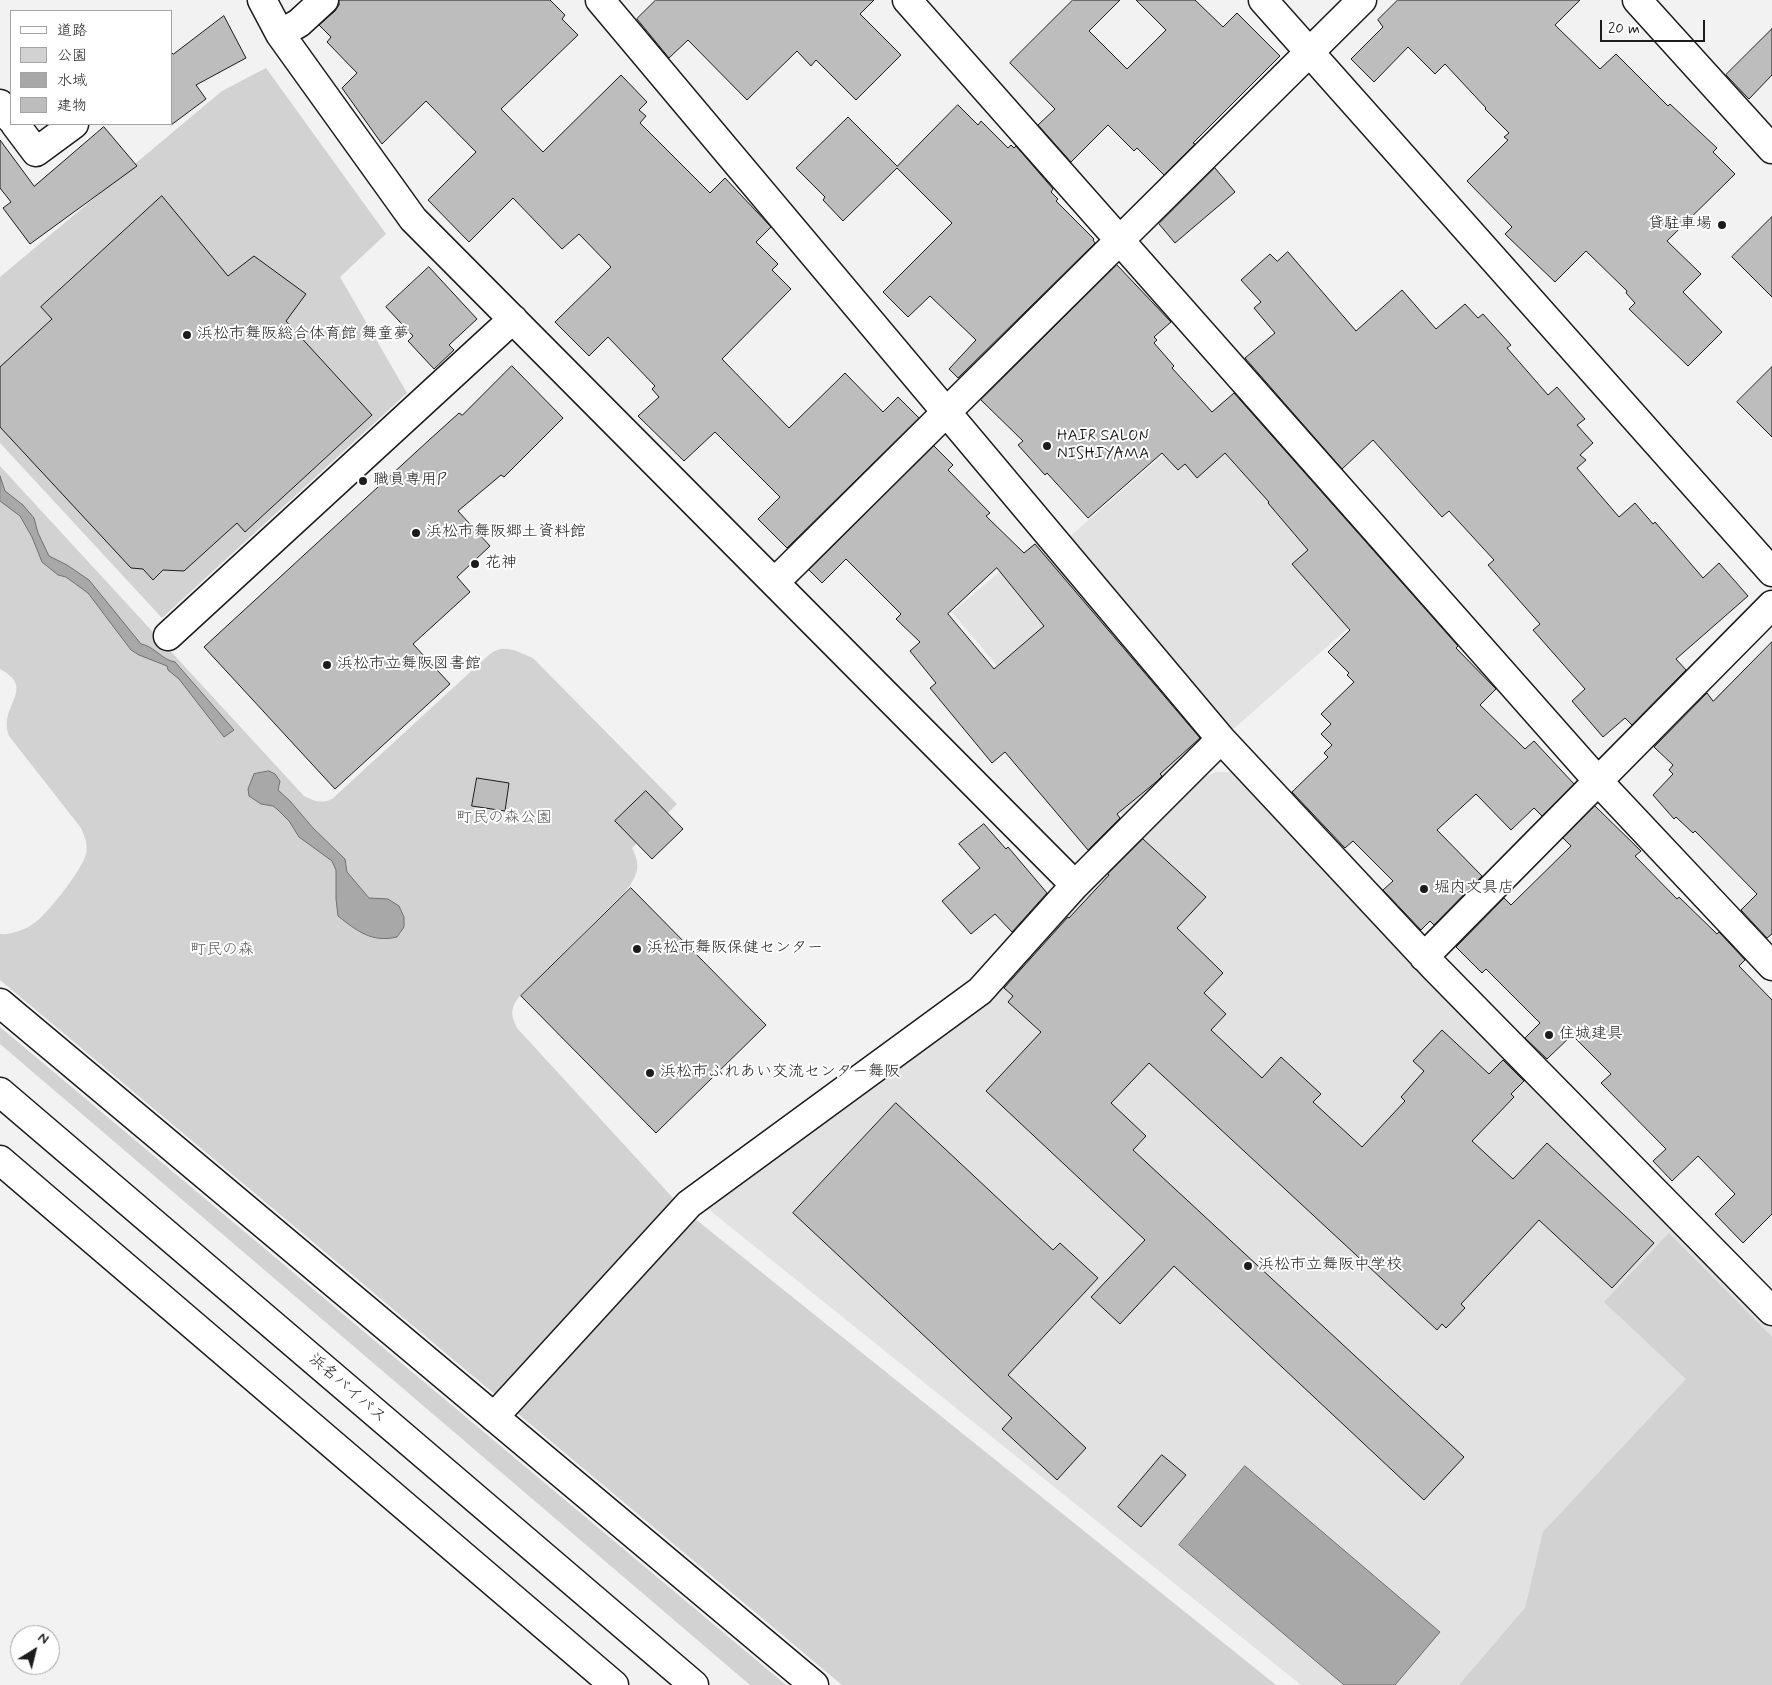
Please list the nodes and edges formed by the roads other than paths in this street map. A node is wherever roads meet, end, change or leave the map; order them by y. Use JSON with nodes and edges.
{"nodes":[{"id":1,"x":262,"y":0,"type":"edge"},
{"id":2,"x":324,"y":0,"type":"edge"},
{"id":3,"x":600,"y":0,"type":"edge"},
{"id":4,"x":907,"y":0,"type":"edge"},
{"id":5,"x":1263,"y":0,"type":"edge"},
{"id":6,"x":1362,"y":0,"type":"edge"},
{"id":7,"x":1637,"y":0,"type":"edge"},
{"id":8,"x":280,"y":34,"type":"junction"},
{"id":9,"x":1310,"y":52,"type":"junction"},
{"id":10,"x":0,"y":104,"type":"edge"},
{"id":11,"x":10,"y":118,"type":"edge"},
{"id":12,"x":16,"y":125,"type":"edge"},
{"id":13,"x":73,"y":125,"type":"edge"},
{"id":14,"x":1772,"y":149,"type":"edge"},
{"id":15,"x":1120,"y":240,"type":"junction"},
{"id":16,"x":513,"y":319,"type":"junction"},
{"id":17,"x":946,"y":412,"type":"junction"},
{"id":18,"x":1772,"y":572,"type":"edge"},
{"id":19,"x":775,"y":582,"type":"junction"},
{"id":20,"x":1772,"y":605,"type":"edge"},
{"id":21,"x":168,"y":636,"type":"dead end"},
{"id":22,"x":1221,"y":739,"type":"junction"},
{"id":23,"x":1598,"y":781,"type":"junction"},
{"id":24,"x":1075,"y":885,"type":"junction"},
{"id":25,"x":1424,"y":957,"type":"junction"},
{"id":26,"x":1772,"y":966,"type":"edge"},
{"id":27,"x":0,"y":1003,"type":"edge"},
{"id":28,"x":0,"y":1092,"type":"edge"},
{"id":29,"x":0,"y":1160,"type":"edge"},
{"id":30,"x":1772,"y":1311,"type":"edge"},
{"id":31,"x":494,"y":1417,"type":"junction"},
{"id":32,"x":614,"y":1685,"type":"edge"},
{"id":33,"x":694,"y":1685,"type":"edge"},
{"id":34,"x":814,"y":1685,"type":"edge"}],
"edges":[{"from":1,"to":8,"type":"main road"},
{"from":2,"to":8,"type":"main road"},
{"from":3,"to":17,"type":"main road"},
{"from":4,"to":15,"type":"main road"},
{"from":5,"to":9,"type":"main road"},
{"from":6,"to":9,"type":"main road"},
{"from":7,"to":14,"type":"main road"},
{"from":8,"to":16,"type":"main road"},
{"from":9,"to":15,"type":"main road"},
{"from":9,"to":18,"type":"main road"},
{"from":10,"to":11,"type":"main road"},
{"from":12,"to":13,"type":"main road"},
{"from":15,"to":17,"type":"main road"},
{"from":15,"to":23,"type":"main road"},
{"from":16,"to":19,"type":"main road"},
{"from":16,"to":21,"type":"main road"},
{"from":17,"to":19,"type":"main road"},
{"from":17,"to":22,"type":"main road"},
{"from":19,"to":24,"type":"main road"},
{"from":20,"to":23,"type":"main road"},
{"from":22,"to":24,"type":"main road"},
{"from":22,"to":25,"type":"main road"},
{"from":23,"to":25,"type":"main road"},
{"from":23,"to":26,"type":"main road"},
{"from":24,"to":31,"type":"main road"},
{"from":25,"to":30,"type":"main road"},
{"from":27,"to":31,"type":"main road"},
{"from":28,"to":33,"type":"main road","name":"浜名バイパス"},
{"from":29,"to":32,"type":"main road"},
{"from":31,"to":34,"type":"main road"}]}
